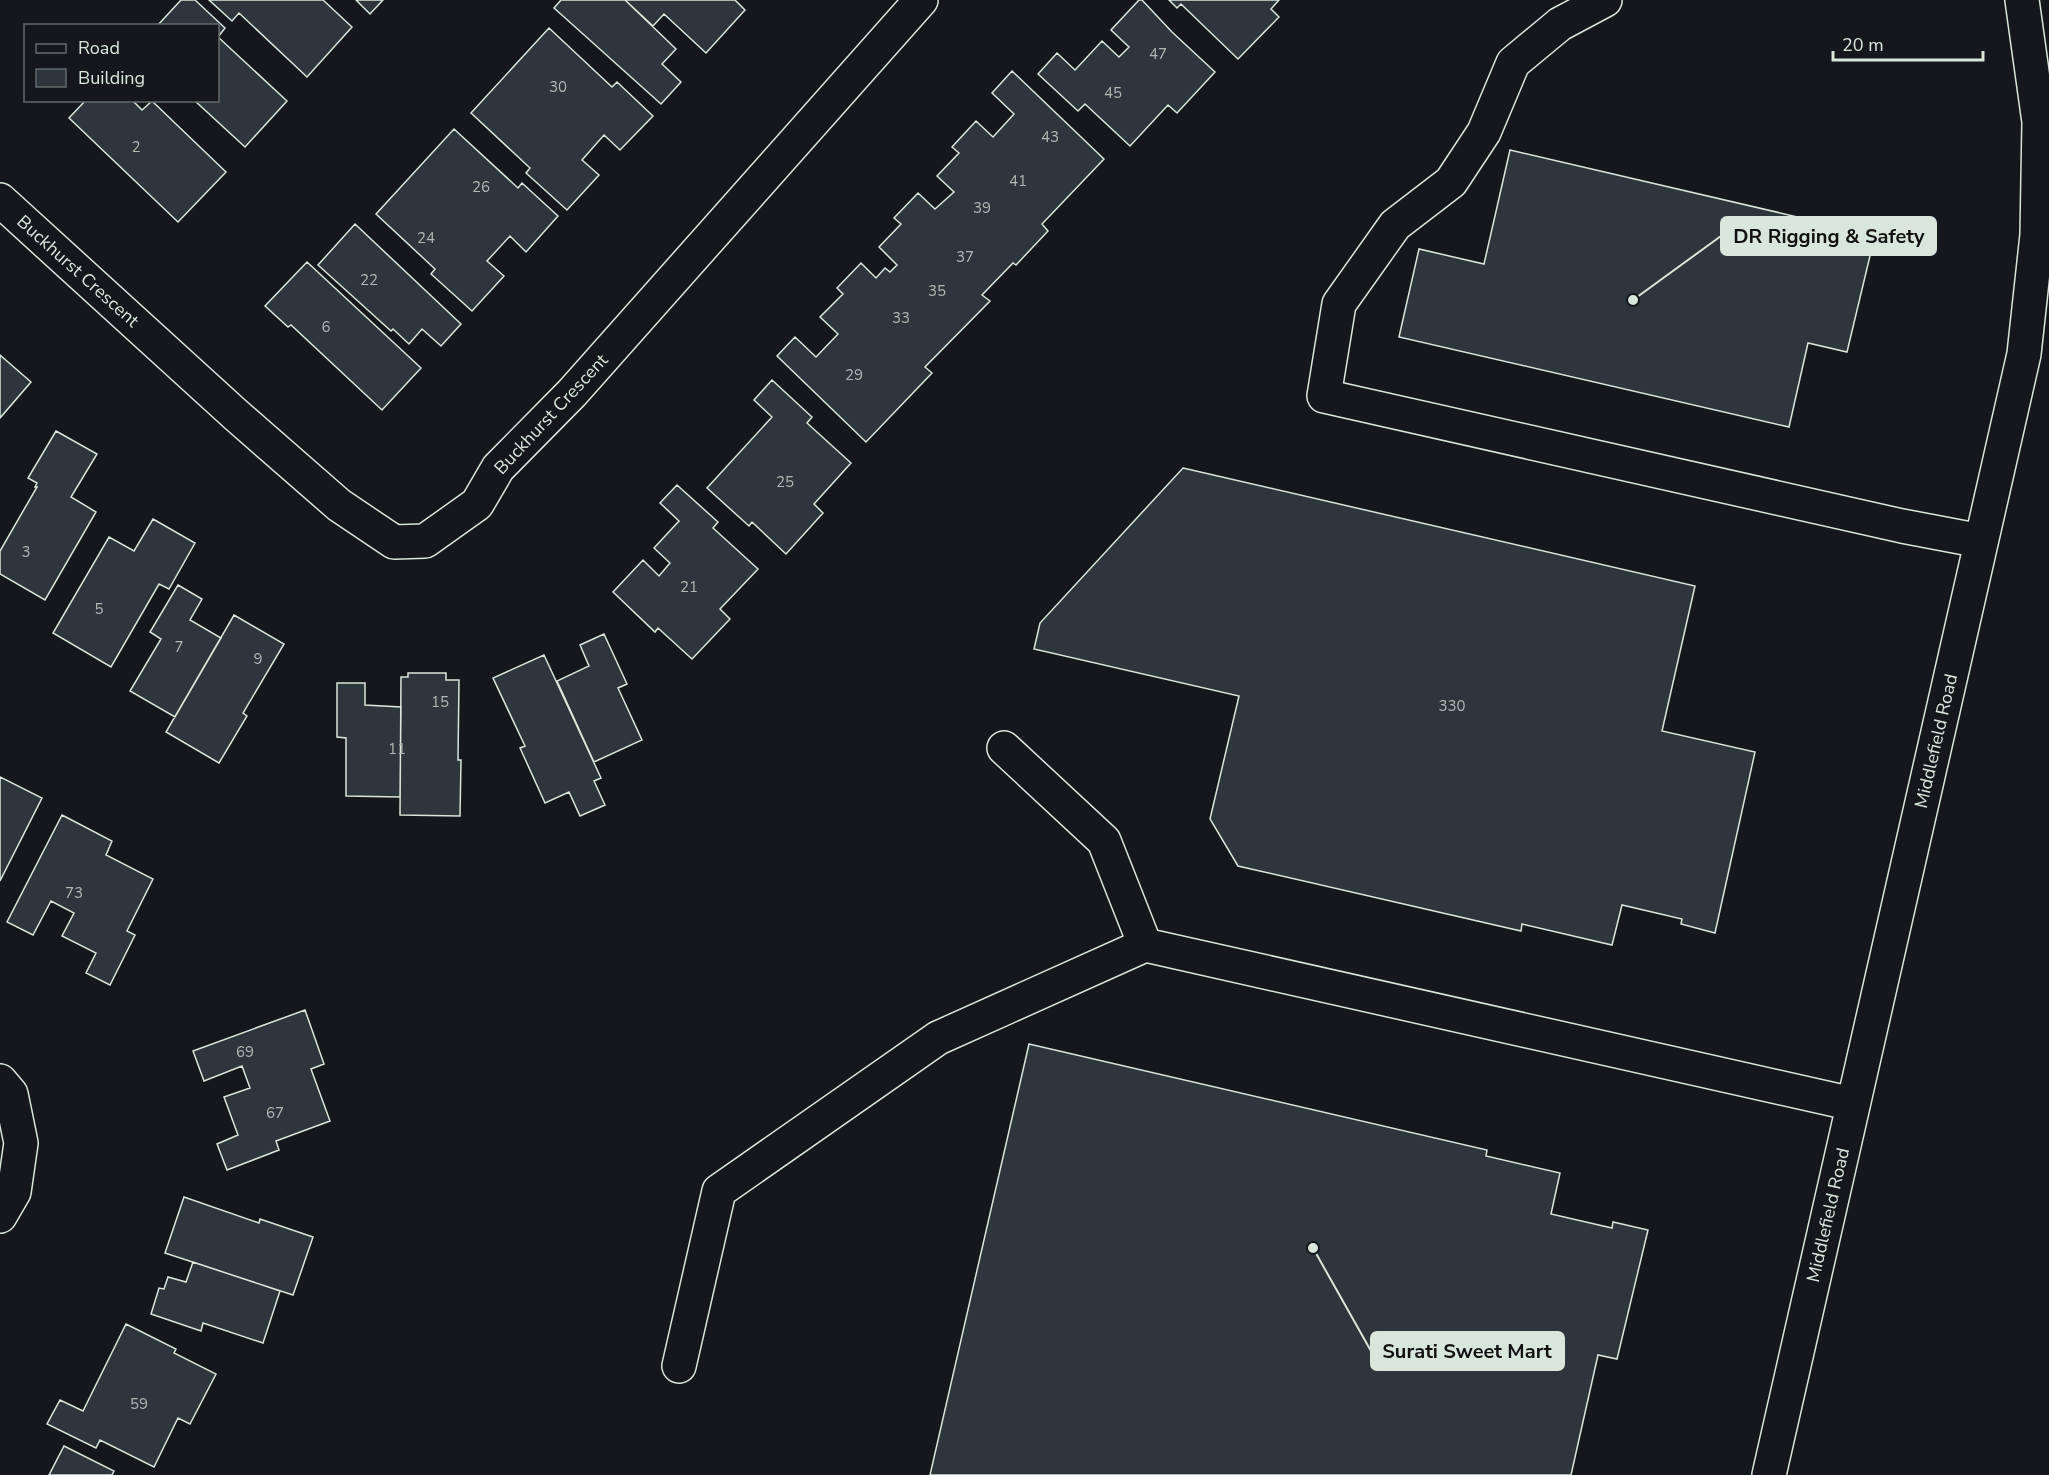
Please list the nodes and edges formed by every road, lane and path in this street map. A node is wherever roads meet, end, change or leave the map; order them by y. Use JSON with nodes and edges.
{"nodes":[{"id":1,"x":921,"y":0,"type":"edge"},
{"id":2,"x":1605,"y":0,"type":"edge"},
{"id":3,"x":2022,"y":0,"type":"edge"},
{"id":4,"x":0,"y":200,"type":"edge"},
{"id":5,"x":1981,"y":541,"type":"junction"},
{"id":6,"x":1004,"y":748,"type":"dead end"},
{"id":7,"x":1145,"y":945,"type":"junction"},
{"id":8,"x":0,"y":1081,"type":"edge"},
{"id":9,"x":1854,"y":1104,"type":"junction"},
{"id":10,"x":0,"y":1216,"type":"edge"},
{"id":11,"x":679,"y":1366,"type":"dead end"},
{"id":12,"x":1768,"y":1475,"type":"edge"}],
"edges":[{"from":1,"to":4,"type":"main road","name":"Buckhurst Crescent"},
{"from":2,"to":5,"type":"main road"},
{"from":3,"to":5,"type":"main road","name":"Middlefield Road"},
{"from":5,"to":9,"type":"main road","name":"Middlefield Road"},
{"from":6,"to":7,"type":"main road"},
{"from":7,"to":9,"type":"main road"},
{"from":7,"to":11,"type":"main road"},
{"from":8,"to":10,"type":"main road"},
{"from":9,"to":12,"type":"main road","name":"Middlefield Road"}]}
